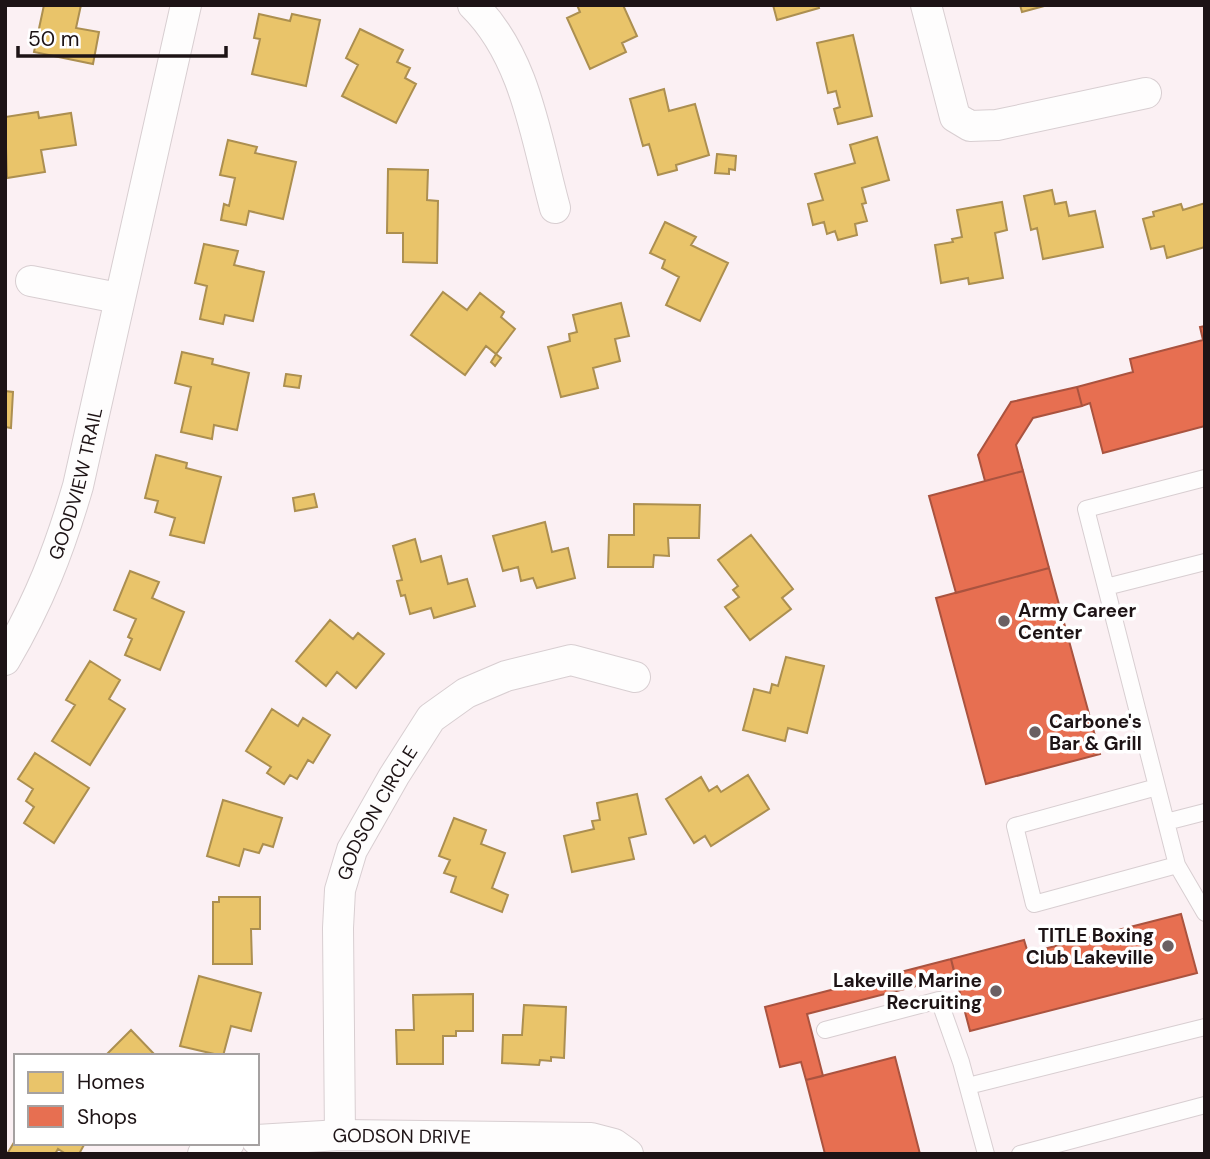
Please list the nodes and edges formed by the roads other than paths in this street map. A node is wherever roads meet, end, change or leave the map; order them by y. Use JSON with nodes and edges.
{"nodes":[{"id":1,"x":186,"y":5,"type":"edge"},
{"id":2,"x":473,"y":5,"type":"edge"},
{"id":3,"x":926,"y":5,"type":"edge"},
{"id":4,"x":1146,"y":93,"type":"dead end"},
{"id":5,"x":555,"y":208,"type":"dead end"},
{"id":6,"x":31,"y":281,"type":"dead end"},
{"id":7,"x":118,"y":298,"type":"junction"},
{"id":8,"x":1205,"y":478,"type":"edge"},
{"id":9,"x":1205,"y":562,"type":"edge"},
{"id":10,"x":1106,"y":587,"type":"junction"},
{"id":11,"x":5,"y":660,"type":"edge"},
{"id":12,"x":635,"y":677,"type":"dead end"},
{"id":13,"x":1157,"y":788,"type":"junction"},
{"id":14,"x":1205,"y":812,"type":"edge"},
{"id":15,"x":1166,"y":821,"type":"junction"},
{"id":16,"x":1177,"y":865,"type":"junction"},
{"id":17,"x":1203,"y":906,"type":"edge"},
{"id":18,"x":1205,"y":1027,"type":"edge"},
{"id":19,"x":825,"y":1030,"type":"dead end"},
{"id":20,"x":968,"y":1086,"type":"junction"},
{"id":21,"x":1205,"y":1105,"type":"edge"},
{"id":22,"x":340,"y":1135,"type":"junction"},
{"id":23,"x":259,"y":1140,"type":"edge"},
{"id":24,"x":224,"y":1145,"type":"edge"},
{"id":25,"x":203,"y":1154,"type":"edge"},
{"id":26,"x":628,"y":1154,"type":"edge"},
{"id":27,"x":986,"y":1154,"type":"edge"},
{"id":28,"x":1020,"y":1154,"type":"edge"}],
"edges":[{"from":1,"to":7,"type":"street","name":"GOODVIEW TRAIL"},
{"from":2,"to":5,"type":"street"},
{"from":3,"to":4,"type":"street"},
{"from":6,"to":7,"type":"street"},
{"from":7,"to":11,"type":"street","name":"GOODVIEW TRAIL"},
{"from":8,"to":10,"type":"lane"},
{"from":9,"to":10,"type":"lane"},
{"from":10,"to":13,"type":"lane"},
{"from":12,"to":22,"type":"street","name":"GODSON CIRCLE"},
{"from":13,"to":15,"type":"lane"},
{"from":13,"to":16,"type":"lane"},
{"from":14,"to":15,"type":"lane"},
{"from":15,"to":16,"type":"lane"},
{"from":16,"to":17,"type":"lane"},
{"from":18,"to":20,"type":"lane"},
{"from":19,"to":20,"type":"lane"},
{"from":20,"to":27,"type":"lane"},
{"from":21,"to":28,"type":"lane"},
{"from":22,"to":23,"type":"street","name":"GODSON DRIVE"},
{"from":22,"to":26,"type":"street","name":"GODSON DRIVE"},
{"from":24,"to":25,"type":"street"}]}
